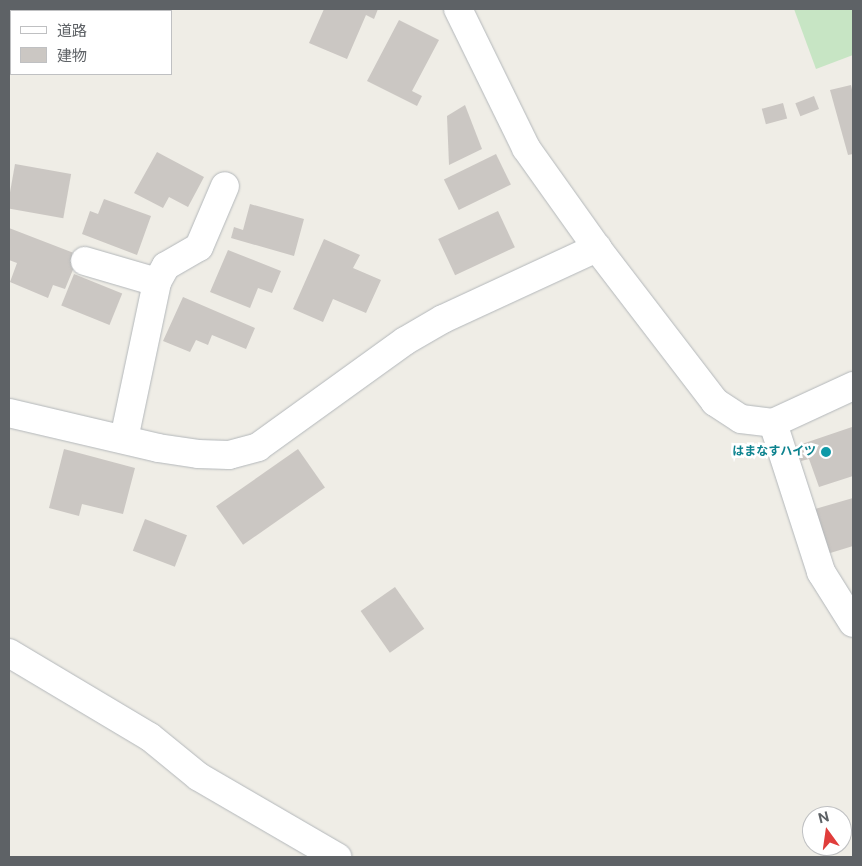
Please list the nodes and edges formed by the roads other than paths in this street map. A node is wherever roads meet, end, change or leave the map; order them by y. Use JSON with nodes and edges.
{"nodes":[{"id":1,"x":458,"y":9,"type":"edge"},
{"id":2,"x":225,"y":186,"type":"dead end"},
{"id":3,"x":597,"y":248,"type":"junction"},
{"id":4,"x":85,"y":261,"type":"dead end"},
{"id":5,"x":157,"y":282,"type":"junction"},
{"id":6,"x":853,"y":386,"type":"edge"},
{"id":7,"x":9,"y":413,"type":"edge"},
{"id":8,"x":773,"y":423,"type":"junction"},
{"id":9,"x":124,"y":440,"type":"junction"},
{"id":10,"x":853,"y":623,"type":"edge"},
{"id":11,"x":9,"y":653,"type":"edge"},
{"id":12,"x":337,"y":857,"type":"edge"}],
"edges":[{"from":1,"to":3,"type":"street"},
{"from":2,"to":5,"type":"street"},
{"from":3,"to":8,"type":"street"},
{"from":3,"to":9,"type":"street"},
{"from":4,"to":5,"type":"street"},
{"from":5,"to":9,"type":"street"},
{"from":6,"to":8,"type":"street"},
{"from":7,"to":9,"type":"street"},
{"from":8,"to":10,"type":"street"},
{"from":11,"to":12,"type":"street"}]}
